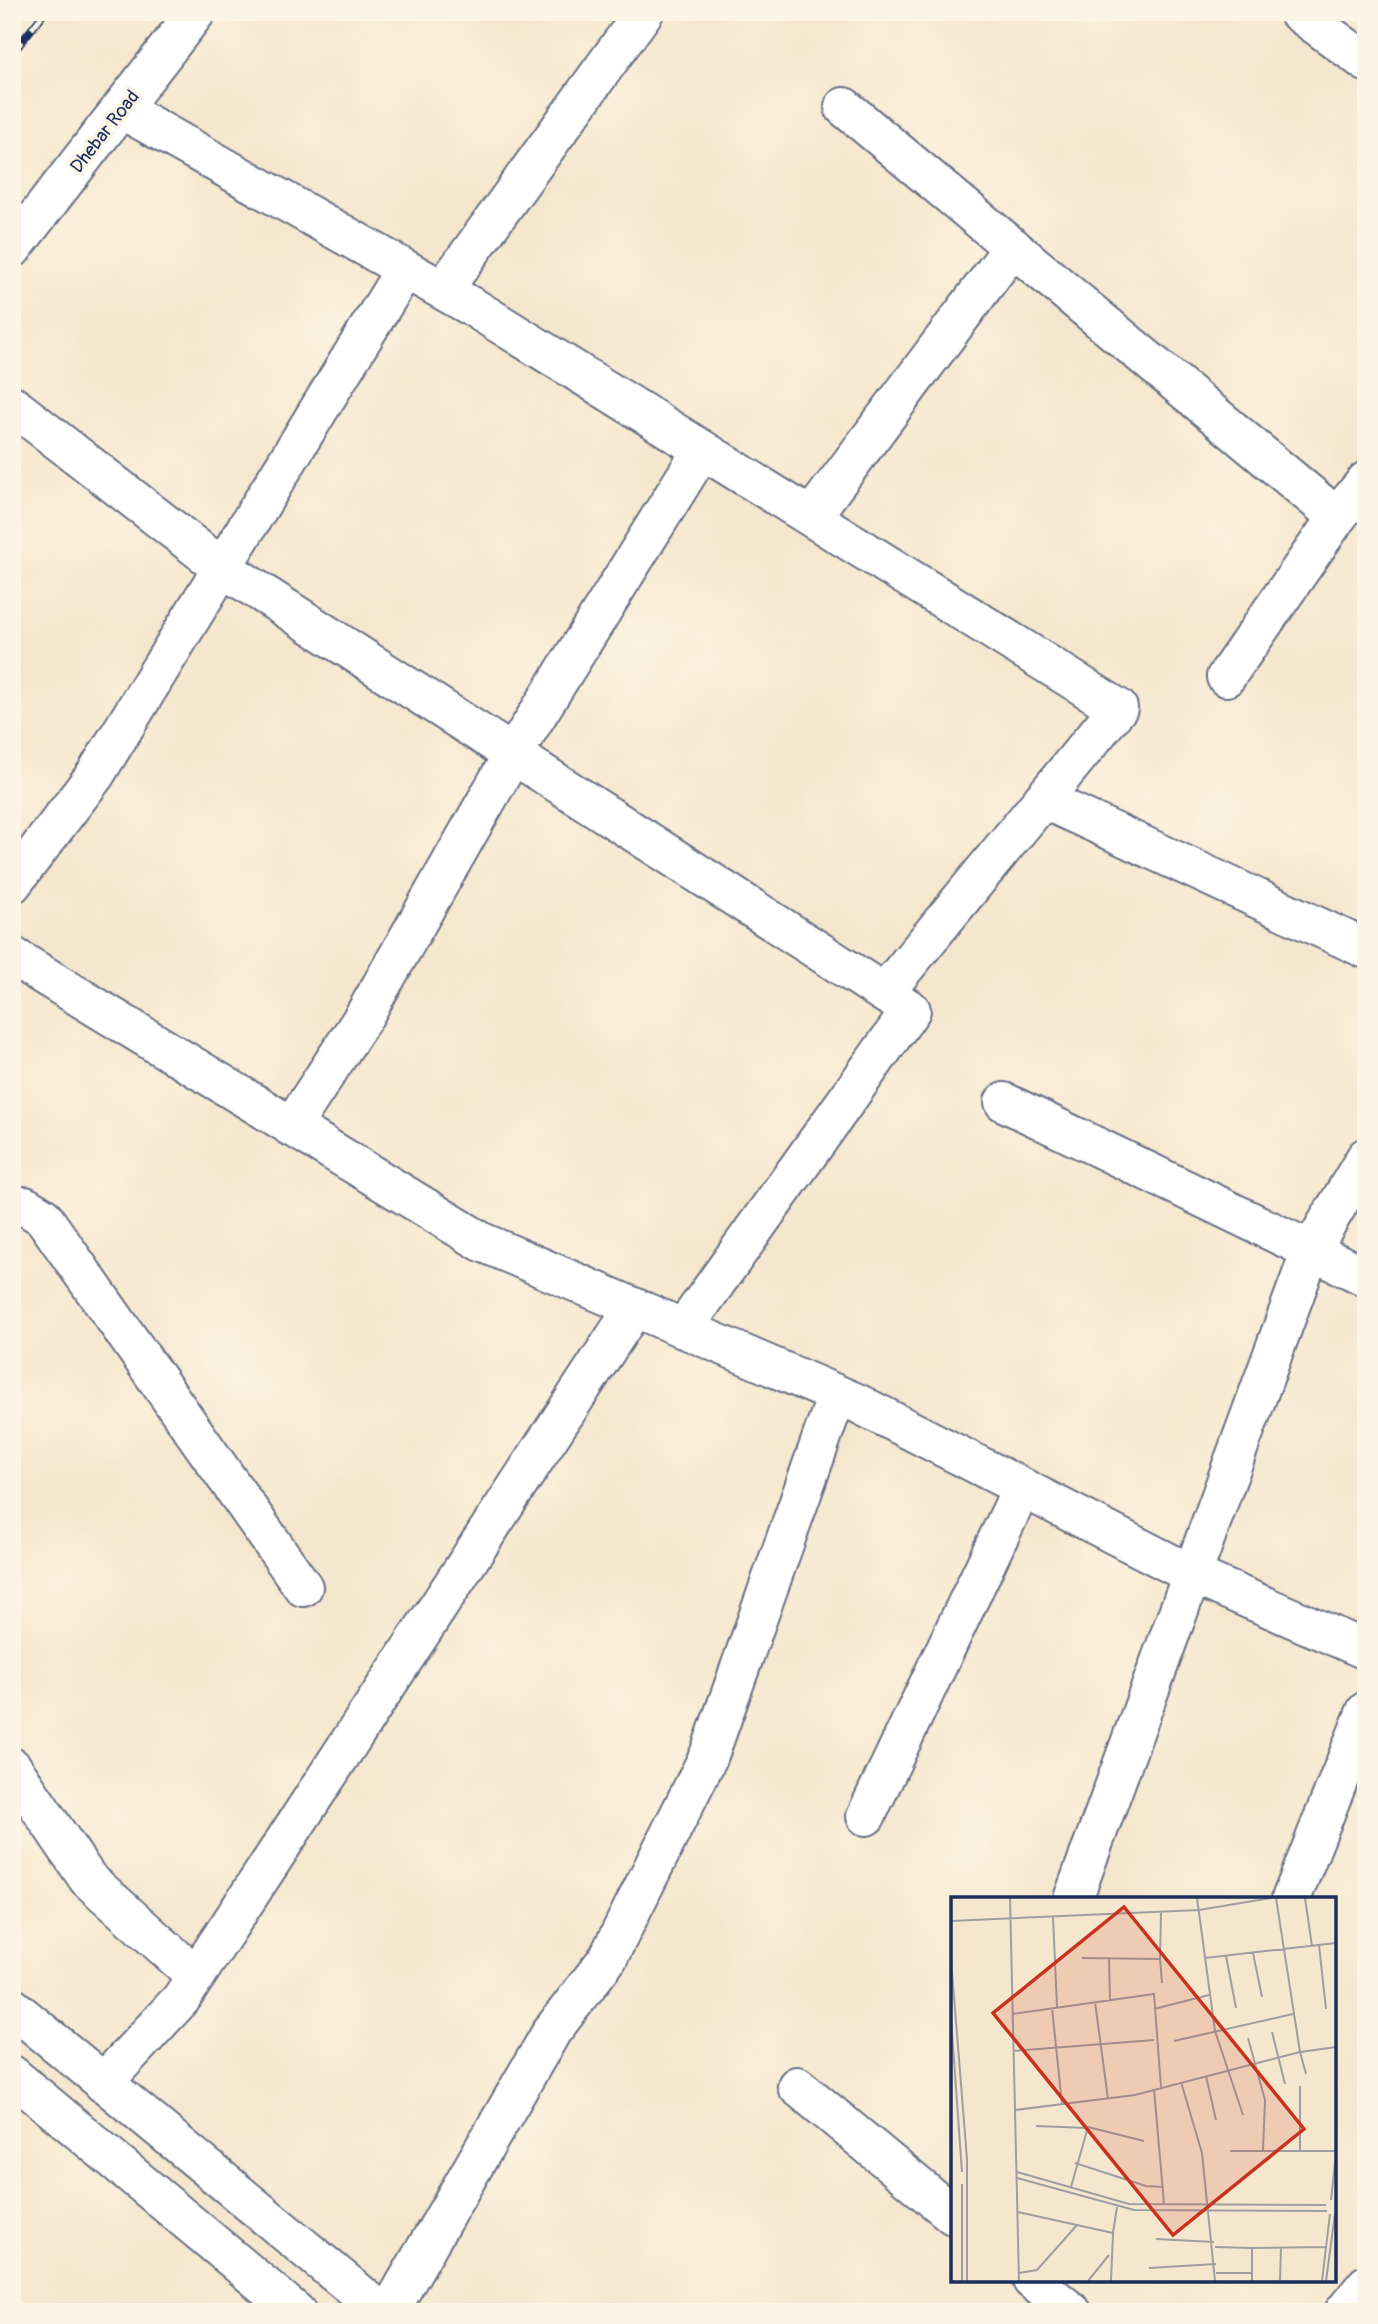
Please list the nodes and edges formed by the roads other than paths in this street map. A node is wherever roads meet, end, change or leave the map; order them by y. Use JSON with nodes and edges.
{"nodes":[{"id":1,"x":196,"y":12,"type":"edge"},
{"id":2,"x":644,"y":12,"type":"edge"},
{"id":3,"x":1298,"y":12,"type":"edge"},
{"id":4,"x":1366,"y":62,"type":"edge"},
{"id":5,"x":844,"y":107,"type":"dead end"},
{"id":6,"x":121,"y":109,"type":"junction"},
{"id":7,"x":1013,"y":247,"type":"junction"},
{"id":8,"x":12,"y":249,"type":"edge"},
{"id":9,"x":405,"y":269,"type":"junction"},
{"id":10,"x":443,"y":290,"type":"junction"},
{"id":11,"x":12,"y":405,"type":"edge"},
{"id":12,"x":702,"y":450,"type":"junction"},
{"id":13,"x":1366,"y":481,"type":"edge"},
{"id":14,"x":811,"y":517,"type":"junction"},
{"id":15,"x":1337,"y":517,"type":"junction"},
{"id":16,"x":220,"y":566,"type":"junction"},
{"id":17,"x":1226,"y":677,"type":"dead end"},
{"id":18,"x":513,"y":754,"type":"junction"},
{"id":19,"x":1043,"y":799,"type":"junction"},
{"id":20,"x":12,"y":884,"type":"edge"},
{"id":21,"x":1366,"y":949,"type":"edge"},
{"id":22,"x":12,"y":956,"type":"edge"},
{"id":23,"x":884,"y":993,"type":"junction"},
{"id":24,"x":1004,"y":1102,"type":"dead end"},
{"id":25,"x":291,"y":1128,"type":"junction"},
{"id":26,"x":1366,"y":1157,"type":"edge"},
{"id":27,"x":12,"y":1206,"type":"edge"},
{"id":28,"x":1311,"y":1250,"type":"junction"},
{"id":29,"x":1366,"y":1277,"type":"edge"},
{"id":30,"x":634,"y":1308,"type":"junction"},
{"id":31,"x":683,"y":1329,"type":"junction"},
{"id":32,"x":837,"y":1395,"type":"junction"},
{"id":33,"x":1023,"y":1488,"type":"junction"},
{"id":34,"x":1191,"y":1574,"type":"junction"},
{"id":35,"x":303,"y":1587,"type":"dead end"},
{"id":36,"x":1366,"y":1650,"type":"edge"},
{"id":37,"x":1366,"y":1711,"type":"edge"},
{"id":38,"x":12,"y":1767,"type":"edge"},
{"id":39,"x":866,"y":1816,"type":"dead end"},
{"id":40,"x":1074,"y":1897,"type":"edge"},
{"id":41,"x":1292,"y":1897,"type":"edge"},
{"id":42,"x":196,"y":1976,"type":"junction"},
{"id":43,"x":12,"y":2007,"type":"edge"},
{"id":44,"x":12,"y":2075,"type":"edge"},
{"id":45,"x":103,"y":2083,"type":"junction"},
{"id":46,"x":797,"y":2086,"type":"dead end"},
{"id":47,"x":951,"y":2213,"type":"edge"},
{"id":48,"x":1034,"y":2282,"type":"edge"},
{"id":49,"x":1366,"y":2285,"type":"edge"},
{"id":50,"x":296,"y":2312,"type":"edge"},
{"id":51,"x":382,"y":2312,"type":"edge"},
{"id":52,"x":389,"y":2312,"type":"edge"},
{"id":53,"x":1072,"y":2312,"type":"edge"},
{"id":54,"x":1344,"y":2312,"type":"edge"}],
"edges":[{"from":1,"to":6,"type":"street","name":"Dhebar Road"},
{"from":2,"to":10,"type":"street"},
{"from":3,"to":4,"type":"street"},
{"from":5,"to":7,"type":"street"},
{"from":6,"to":8,"type":"street","name":"Dhebar Road"},
{"from":6,"to":9,"type":"street"},
{"from":7,"to":14,"type":"street"},
{"from":7,"to":15,"type":"street"},
{"from":9,"to":10,"type":"street"},
{"from":9,"to":16,"type":"street"},
{"from":10,"to":12,"type":"street"},
{"from":11,"to":16,"type":"street"},
{"from":12,"to":14,"type":"street"},
{"from":12,"to":18,"type":"street"},
{"from":13,"to":15,"type":"street"},
{"from":14,"to":19,"type":"street"},
{"from":15,"to":17,"type":"street"},
{"from":16,"to":18,"type":"street"},
{"from":16,"to":20,"type":"street"},
{"from":18,"to":23,"type":"street"},
{"from":18,"to":25,"type":"street"},
{"from":19,"to":21,"type":"street"},
{"from":19,"to":23,"type":"street"},
{"from":22,"to":25,"type":"street"},
{"from":23,"to":31,"type":"street"},
{"from":24,"to":28,"type":"street"},
{"from":25,"to":30,"type":"street"},
{"from":26,"to":28,"type":"street"},
{"from":27,"to":35,"type":"street"},
{"from":28,"to":29,"type":"street"},
{"from":28,"to":34,"type":"street"},
{"from":30,"to":31,"type":"street"},
{"from":30,"to":42,"type":"street"},
{"from":31,"to":32,"type":"street"},
{"from":32,"to":33,"type":"street"},
{"from":32,"to":52,"type":"street"},
{"from":33,"to":34,"type":"street"},
{"from":33,"to":39,"type":"street"},
{"from":34,"to":36,"type":"street"},
{"from":34,"to":40,"type":"street"},
{"from":37,"to":41,"type":"street"},
{"from":38,"to":42,"type":"street"},
{"from":42,"to":45,"type":"street"},
{"from":43,"to":45,"type":"street"},
{"from":44,"to":50,"type":"street"},
{"from":45,"to":51,"type":"street"},
{"from":46,"to":47,"type":"street"},
{"from":48,"to":53,"type":"street"},
{"from":49,"to":54,"type":"street"}]}
